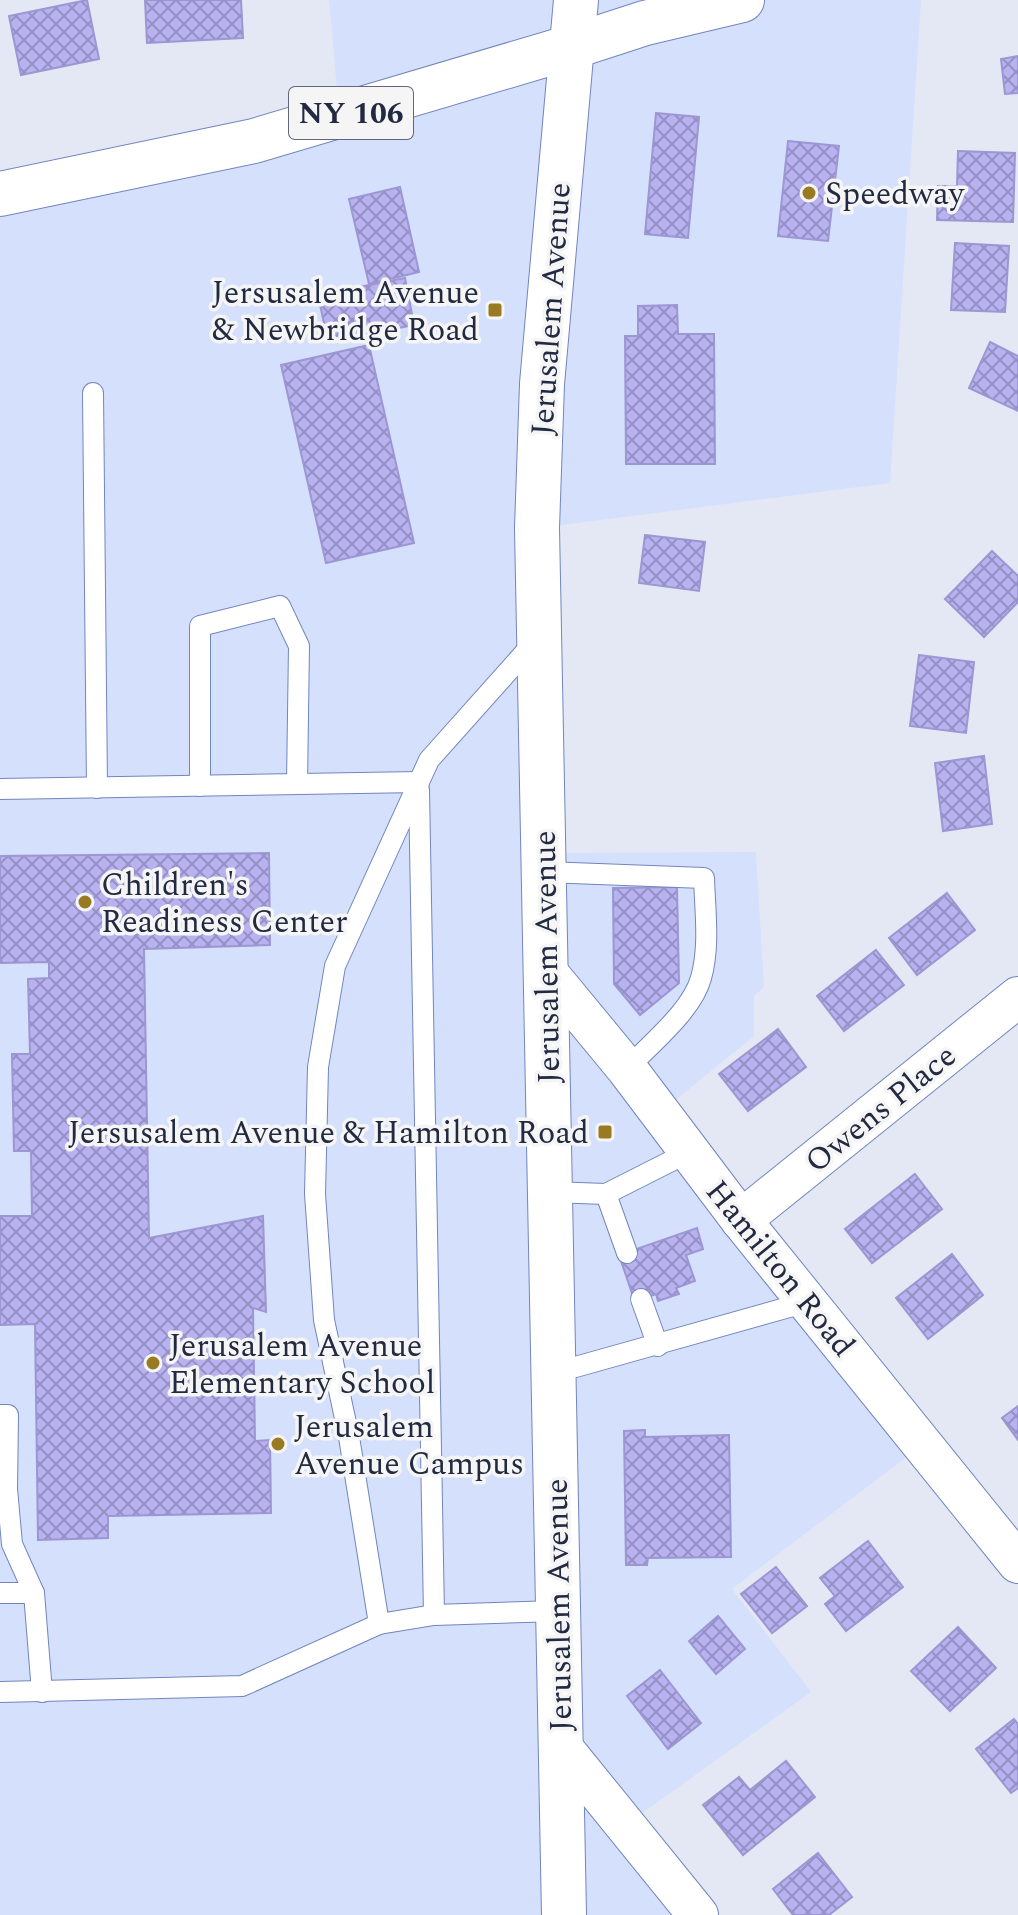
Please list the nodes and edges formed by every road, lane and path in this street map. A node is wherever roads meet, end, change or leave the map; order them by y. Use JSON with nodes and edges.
{"nodes":[{"id":1,"x":576,"y":0,"type":"edge"},
{"id":2,"x":742,"y":0,"type":"edge"},
{"id":3,"x":571,"y":47,"type":"junction"},
{"id":4,"x":0,"y":194,"type":"edge"},
{"id":5,"x":93,"y":393,"type":"dead end"},
{"id":6,"x":540,"y":637,"type":"junction"},
{"id":7,"x":419,"y":782,"type":"junction"},
{"id":8,"x":297,"y":784,"type":"junction"},
{"id":9,"x":200,"y":786,"type":"junction"},
{"id":10,"x":97,"y":788,"type":"junction"},
{"id":11,"x":0,"y":789,"type":"edge"},
{"id":12,"x":545,"y":872,"type":"junction"},
{"id":13,"x":547,"y":972,"type":"junction"},
{"id":14,"x":1018,"y":997,"type":"edge"},
{"id":15,"x":627,"y":1069,"type":"junction"},
{"id":16,"x":689,"y":1152,"type":"junction"},
{"id":17,"x":551,"y":1192,"type":"junction"},
{"id":18,"x":606,"y":1194,"type":"junction"},
{"id":19,"x":741,"y":1220,"type":"junction"},
{"id":20,"x":627,"y":1253,"type":"dead end"},
{"id":21,"x":641,"y":1299,"type":"dead end"},
{"id":22,"x":807,"y":1302,"type":"junction"},
{"id":23,"x":658,"y":1346,"type":"junction"},
{"id":24,"x":554,"y":1373,"type":"junction"},
{"id":25,"x":0,"y":1415,"type":"edge"},
{"id":26,"x":3,"y":1489,"type":"edge"},
{"id":27,"x":1018,"y":1563,"type":"edge"},
{"id":28,"x":0,"y":1593,"type":"edge"},
{"id":29,"x":34,"y":1593,"type":"junction"},
{"id":30,"x":558,"y":1611,"type":"junction"},
{"id":31,"x":434,"y":1615,"type":"junction"},
{"id":32,"x":379,"y":1624,"type":"junction"},
{"id":33,"x":0,"y":1692,"type":"edge"},
{"id":34,"x":42,"y":1692,"type":"junction"},
{"id":35,"x":561,"y":1746,"type":"junction"},
{"id":36,"x":564,"y":1915,"type":"edge"},
{"id":37,"x":698,"y":1915,"type":"edge"}],
"edges":[{"from":1,"to":3,"type":"main road","name":"Jerusalem Avenue"},
{"from":2,"to":3,"type":"main road"},
{"from":3,"to":4,"type":"main road","number":"NY 106"},
{"from":3,"to":6,"type":"main road","name":"Jerusalem Avenue"},
{"from":5,"to":10,"type":"lane"},
{"from":6,"to":7,"type":"lane"},
{"from":6,"to":12,"type":"main road","name":"Jerusalem Avenue"},
{"from":7,"to":8,"type":"lane"},
{"from":7,"to":31,"type":"lane"},
{"from":7,"to":32,"type":"lane"},
{"from":8,"to":9,"type":"lane"},
{"from":8,"to":9,"type":"lane"},
{"from":9,"to":10,"type":"lane"},
{"from":10,"to":11,"type":"lane"},
{"from":12,"to":13,"type":"main road","name":"Jerusalem Avenue"},
{"from":12,"to":15,"type":"lane"},
{"from":13,"to":15,"type":"street","name":"Hamilton Road"},
{"from":13,"to":17,"type":"main road","name":"Jerusalem Avenue"},
{"from":14,"to":19,"type":"street","name":"Owens Place"},
{"from":15,"to":16,"type":"street","name":"Hamilton Road"},
{"from":16,"to":18,"type":"lane"},
{"from":16,"to":19,"type":"street","name":"Hamilton Road"},
{"from":17,"to":18,"type":"lane"},
{"from":17,"to":24,"type":"main road","name":"Jerusalem Avenue"},
{"from":18,"to":20,"type":"lane"},
{"from":19,"to":22,"type":"street","name":"Hamilton Road"},
{"from":21,"to":23,"type":"lane"},
{"from":22,"to":23,"type":"lane"},
{"from":22,"to":27,"type":"street","name":"Hamilton Road"},
{"from":23,"to":24,"type":"lane"},
{"from":24,"to":30,"type":"main road","name":"Jerusalem Avenue"},
{"from":25,"to":26,"type":"lane"},
{"from":26,"to":29,"type":"lane"},
{"from":28,"to":29,"type":"lane"},
{"from":29,"to":34,"type":"lane"},
{"from":30,"to":31,"type":"lane"},
{"from":30,"to":35,"type":"main road","name":"Jerusalem Avenue"},
{"from":31,"to":32,"type":"lane"},
{"from":32,"to":34,"type":"lane"},
{"from":33,"to":34,"type":"lane"},
{"from":35,"to":36,"type":"main road","name":"Jerusalem Avenue"},
{"from":35,"to":37,"type":"street"}]}
